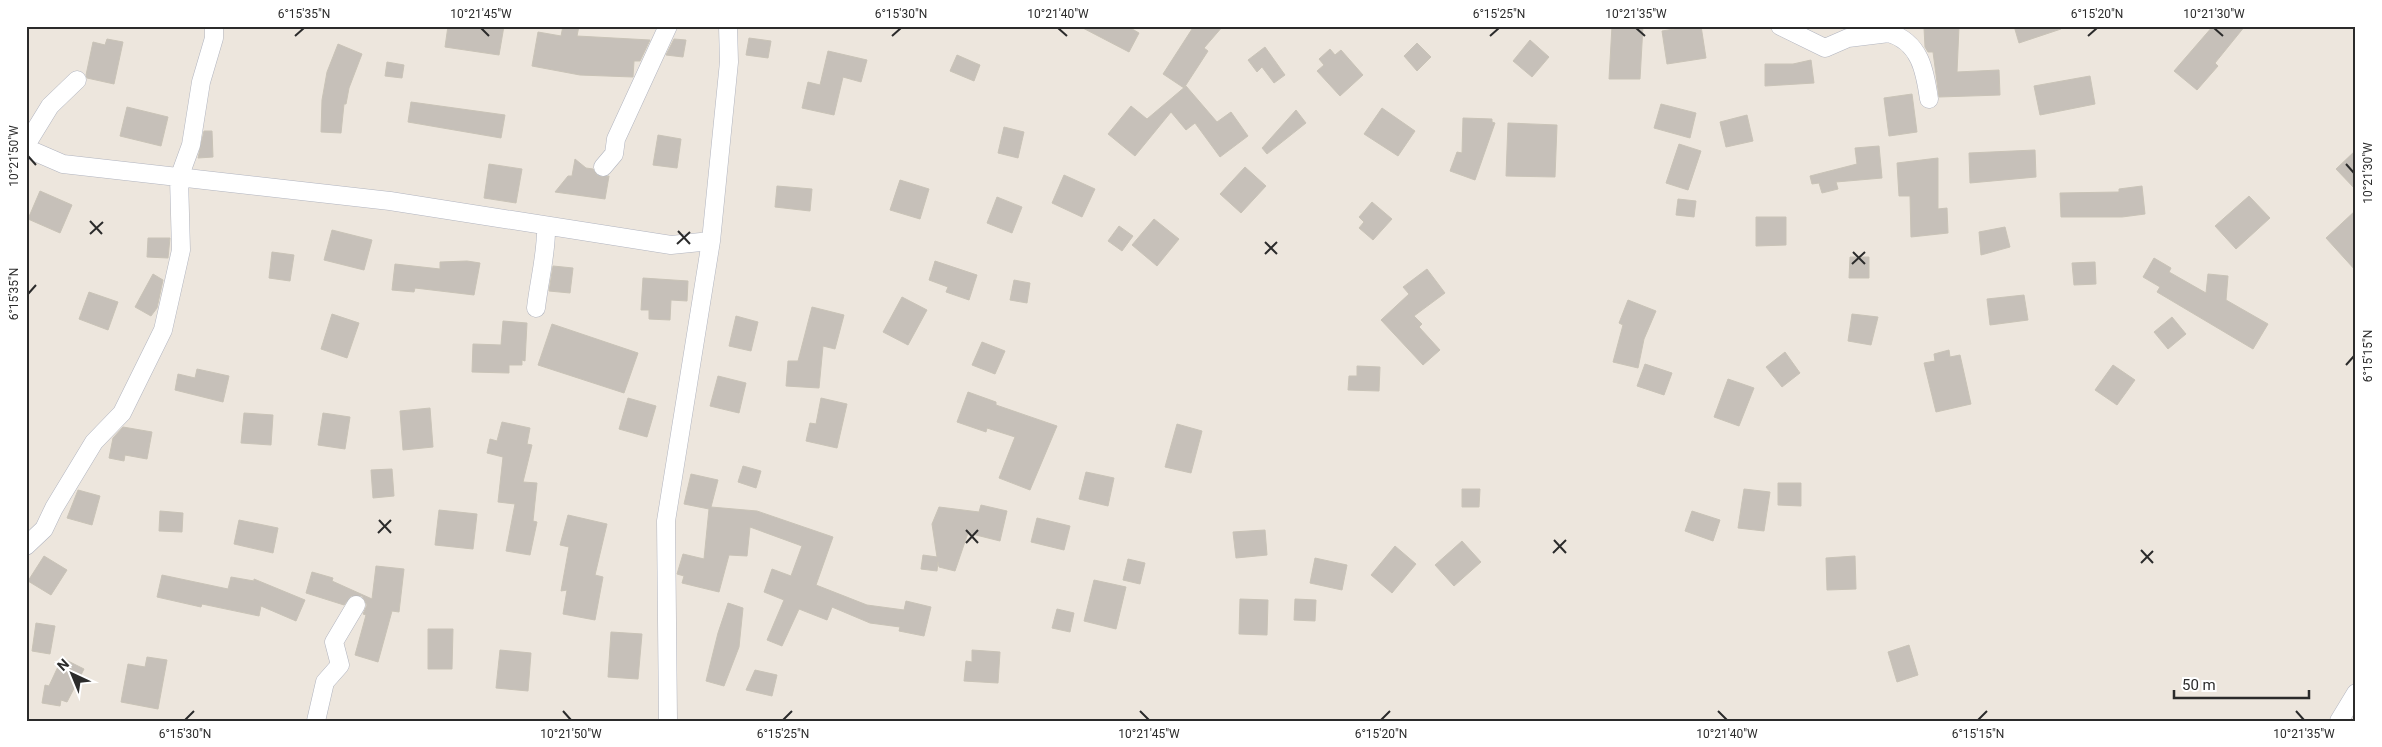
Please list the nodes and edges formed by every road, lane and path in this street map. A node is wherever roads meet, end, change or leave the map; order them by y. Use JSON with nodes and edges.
{"nodes":[{"id":1,"x":214,"y":26,"type":"edge"},
{"id":2,"x":668,"y":26,"type":"edge"},
{"id":3,"x":728,"y":26,"type":"edge"},
{"id":4,"x":1780,"y":26,"type":"edge"},
{"id":5,"x":1889,"y":30,"type":"edge"},
{"id":6,"x":77,"y":80,"type":"dead end"},
{"id":7,"x":1929,"y":99,"type":"dead end"},
{"id":8,"x":26,"y":147,"type":"edge"},
{"id":9,"x":603,"y":167,"type":"dead end"},
{"id":10,"x":179,"y":178,"type":"junction"},
{"id":11,"x":546,"y":226,"type":"junction"},
{"id":12,"x":711,"y":241,"type":"junction"},
{"id":13,"x":536,"y":308,"type":"dead end"},
{"id":14,"x":26,"y":546,"type":"edge"},
{"id":15,"x":356,"y":605,"type":"dead end"},
{"id":16,"x":2356,"y":694,"type":"edge"},
{"id":17,"x":316,"y":721,"type":"edge"},
{"id":18,"x":668,"y":721,"type":"edge"},
{"id":19,"x":2339,"y":721,"type":"edge"}],
"edges":[{"from":1,"to":10,"type":"street"},
{"from":2,"to":9,"type":"street"},
{"from":3,"to":12,"type":"street"},
{"from":4,"to":5,"type":"street"},
{"from":5,"to":7,"type":"street"},
{"from":6,"to":8,"type":"street"},
{"from":8,"to":10,"type":"street"},
{"from":10,"to":11,"type":"street"},
{"from":10,"to":14,"type":"street"},
{"from":11,"to":12,"type":"street"},
{"from":11,"to":13,"type":"street"},
{"from":12,"to":18,"type":"street"},
{"from":15,"to":17,"type":"street"},
{"from":16,"to":19,"type":"street"}]}
